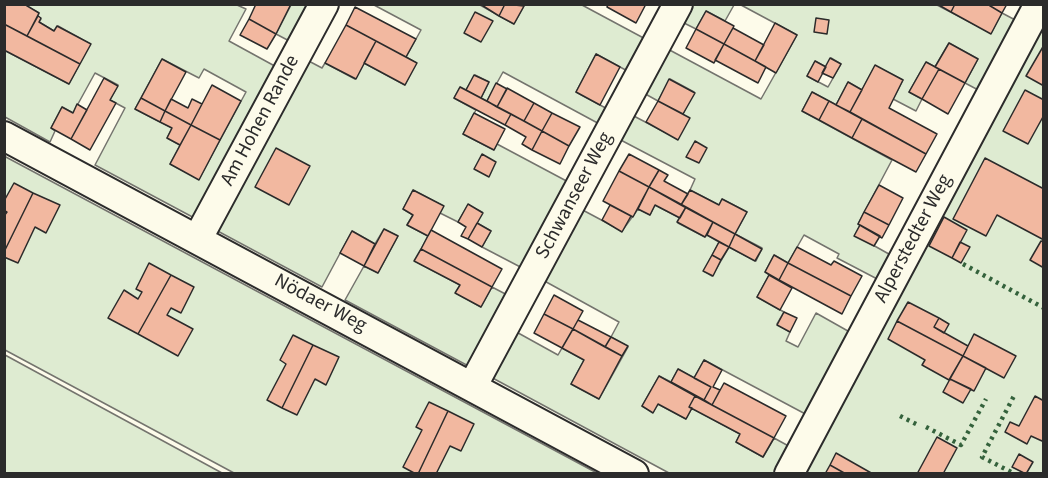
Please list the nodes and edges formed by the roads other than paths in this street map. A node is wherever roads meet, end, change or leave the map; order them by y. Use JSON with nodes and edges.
{"nodes":[{"id":1,"x":324,"y":4,"type":"edge"},
{"id":2,"x":678,"y":4,"type":"edge"},
{"id":3,"x":1039,"y":4,"type":"edge"},
{"id":4,"x":4,"y":136,"type":"edge"},
{"id":5,"x":198,"y":238,"type":"junction"},
{"id":6,"x":472,"y":387,"type":"junction"},
{"id":7,"x":634,"y":474,"type":"edge"},
{"id":8,"x":789,"y":474,"type":"edge"}],
"edges":[{"from":1,"to":5,"type":"street","name":"Am Hohen Rande"},
{"from":2,"to":6,"type":"street","name":"Schwanseer Weg"},
{"from":3,"to":8,"type":"street","name":"Alperstedter Weg"},
{"from":4,"to":5,"type":"street","name":"Nödaer Weg"},
{"from":5,"to":6,"type":"street","name":"Nödaer Weg"},
{"from":6,"to":7,"type":"street","name":"Nödaer Weg"}]}
